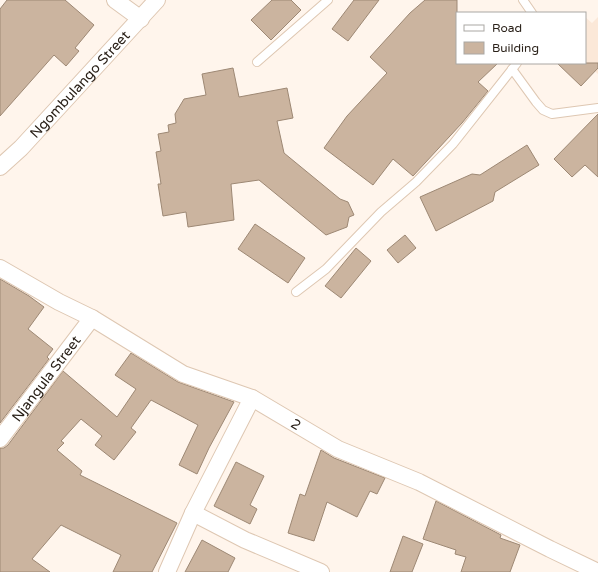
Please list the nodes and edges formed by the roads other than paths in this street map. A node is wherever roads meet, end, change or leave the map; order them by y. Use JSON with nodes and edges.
{"nodes":[{"id":1,"x":115,"y":0,"type":"edge"},
{"id":2,"x":157,"y":0,"type":"edge"},
{"id":3,"x":328,"y":0,"type":"edge"},
{"id":4,"x":523,"y":0,"type":"edge"},
{"id":5,"x":531,"y":12,"type":"edge"},
{"id":6,"x":141,"y":19,"type":"junction"},
{"id":7,"x":256,"y":62,"type":"dead end"},
{"id":8,"x":515,"y":66,"type":"edge"},
{"id":9,"x":598,"y":108,"type":"edge"},
{"id":10,"x":0,"y":167,"type":"edge"},
{"id":11,"x":0,"y":268,"type":"edge"},
{"id":12,"x":296,"y":292,"type":"dead end"},
{"id":13,"x":92,"y":318,"type":"junction"},
{"id":14,"x":252,"y":398,"type":"junction"},
{"id":15,"x":0,"y":439,"type":"edge"},
{"id":16,"x":193,"y":513,"type":"junction"},
{"id":17,"x":167,"y":572,"type":"edge"},
{"id":18,"x":321,"y":572,"type":"edge"},
{"id":19,"x":598,"y":572,"type":"edge"}],
"edges":[{"from":1,"to":6,"type":"street"},
{"from":2,"to":6,"type":"street","name":"Ngombulango Street"},
{"from":3,"to":7,"type":"lane"},
{"from":4,"to":5,"type":"lane"},
{"from":6,"to":10,"type":"street","name":"Ngombulango Street"},
{"from":8,"to":9,"type":"lane"},
{"from":8,"to":12,"type":"lane"},
{"from":11,"to":13,"type":"street","name":"2"},
{"from":13,"to":14,"type":"street","name":"2"},
{"from":13,"to":15,"type":"street","name":"Njangula Street"},
{"from":14,"to":16,"type":"street"},
{"from":14,"to":19,"type":"street","name":"2"},
{"from":16,"to":17,"type":"street"},
{"from":16,"to":18,"type":"street"}]}
